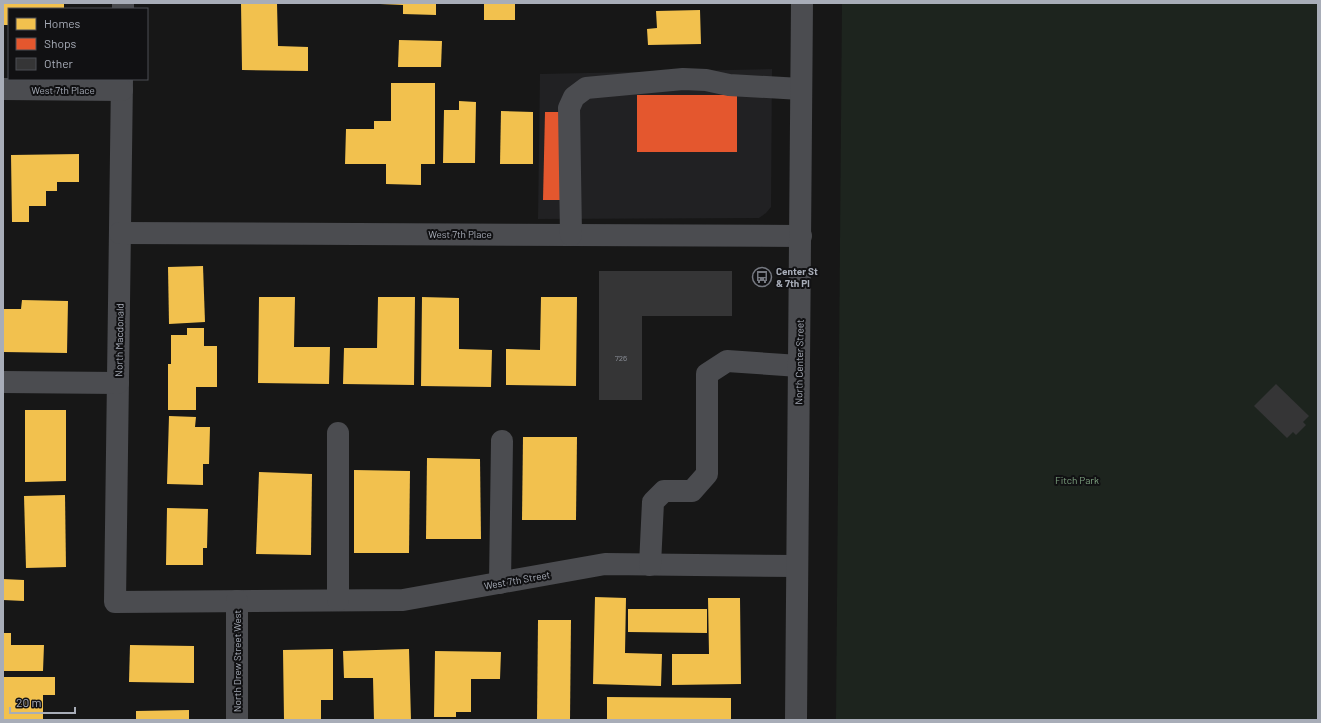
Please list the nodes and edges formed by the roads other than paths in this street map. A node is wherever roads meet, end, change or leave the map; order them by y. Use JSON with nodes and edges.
{"nodes":[{"id":1,"x":802,"y":3,"type":"edge"},
{"id":2,"x":122,"y":85,"type":"edge"},
{"id":3,"x":802,"y":89,"type":"junction"},
{"id":4,"x":3,"y":90,"type":"edge"},
{"id":5,"x":120,"y":233,"type":"junction"},
{"id":6,"x":571,"y":235,"type":"junction"},
{"id":7,"x":801,"y":236,"type":"junction"},
{"id":8,"x":799,"y":366,"type":"junction"},
{"id":9,"x":3,"y":382,"type":"edge"},
{"id":10,"x":118,"y":384,"type":"junction"},
{"id":11,"x":338,"y":433,"type":"dead end"},
{"id":12,"x":502,"y":441,"type":"dead end"},
{"id":13,"x":650,"y":565,"type":"junction"},
{"id":14,"x":797,"y":566,"type":"junction"},
{"id":15,"x":500,"y":583,"type":"junction"},
{"id":16,"x":338,"y":600,"type":"junction"},
{"id":17,"x":238,"y":601,"type":"junction"},
{"id":18,"x":115,"y":602,"type":"joint"},
{"id":19,"x":237,"y":720,"type":"edge"},
{"id":20,"x":796,"y":720,"type":"edge"}],
"edges":[{"from":1,"to":3,"type":"street","name":"North Center Street"},
{"from":2,"to":4,"type":"street","name":"West 7th Place"},
{"from":2,"to":5,"type":"street","name":"North Macdonald"},
{"from":3,"to":6,"type":"street"},
{"from":3,"to":7,"type":"street","name":"North Center Street"},
{"from":5,"to":6,"type":"street","name":"West 7th Place"},
{"from":5,"to":10,"type":"street","name":"North Macdonald"},
{"from":6,"to":7,"type":"street","name":"West 7th Place"},
{"from":7,"to":8,"type":"street","name":"North Center Street"},
{"from":8,"to":13,"type":"street"},
{"from":8,"to":14,"type":"street","name":"North Center Street"},
{"from":9,"to":10,"type":"street"},
{"from":10,"to":18,"type":"street","name":"North Macdonald"},
{"from":11,"to":16,"type":"street"},
{"from":12,"to":15,"type":"street"},
{"from":13,"to":14,"type":"street","name":"West 7th Street"},
{"from":13,"to":15,"type":"street","name":"West 7th Street"},
{"from":14,"to":20,"type":"street","name":"North Center Street"},
{"from":15,"to":16,"type":"street","name":"West 7th Street"},
{"from":16,"to":17,"type":"street","name":"West 7th Street"},
{"from":17,"to":18,"type":"street","name":"West 7th Street"},
{"from":17,"to":19,"type":"street","name":"North Drew Street West"}]}
